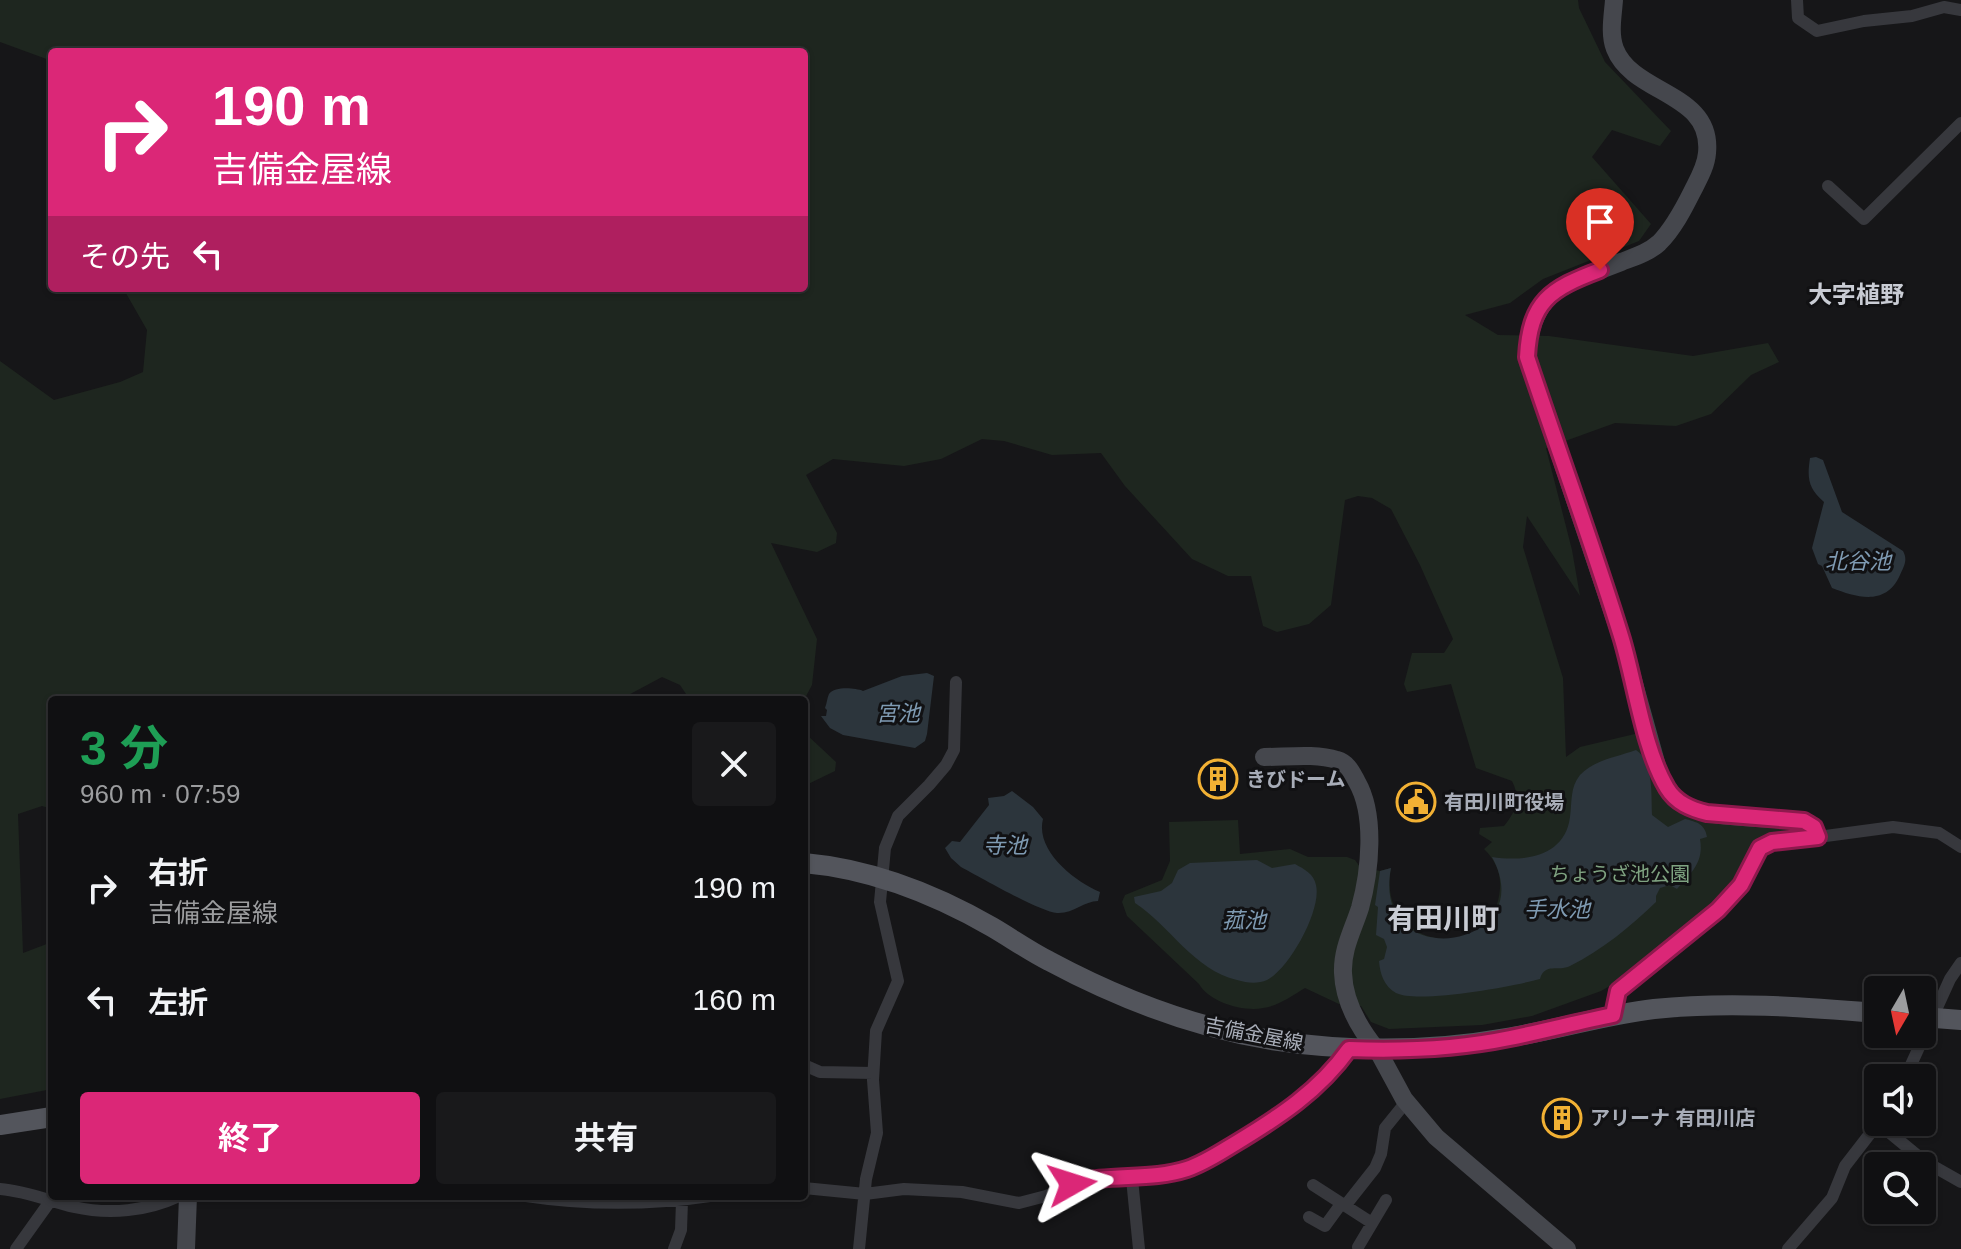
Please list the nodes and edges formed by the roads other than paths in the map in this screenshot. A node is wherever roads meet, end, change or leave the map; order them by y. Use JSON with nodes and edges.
{"nodes":[{"id":1,"x":1614,"y":0,"type":"edge"},
{"id":2,"x":1797,"y":0,"type":"edge"},
{"id":3,"x":1961,"y":10,"type":"edge"},
{"id":4,"x":1961,"y":123,"type":"edge"},
{"id":5,"x":1828,"y":186,"type":"dead end"},
{"id":6,"x":956,"y":682,"type":"dead end"},
{"id":7,"x":1264,"y":757,"type":"dead end"},
{"id":8,"x":1818,"y":837,"type":"junction"},
{"id":9,"x":1961,"y":847,"type":"edge"},
{"id":10,"x":808,"y":864,"type":"edge"},
{"id":11,"x":884,"y":878,"type":"junction"},
{"id":12,"x":1961,"y":963,"type":"edge"},
{"id":13,"x":1936,"y":1002,"type":"edge"},
{"id":14,"x":1864,"y":1012,"type":"edge"},
{"id":15,"x":1613,"y":1015,"type":"junction"},
{"id":16,"x":1936,"y":1018,"type":"edge"},
{"id":17,"x":1961,"y":1020,"type":"edge"},
{"id":18,"x":1349,"y":1049,"type":"junction"},
{"id":19,"x":1377,"y":1050,"type":"junction"},
{"id":20,"x":808,"y":1067,"type":"edge"},
{"id":21,"x":873,"y":1073,"type":"junction"},
{"id":22,"x":1406,"y":1102,"type":"junction"},
{"id":23,"x":48,"y":1118,"type":"edge"},
{"id":24,"x":0,"y":1125,"type":"edge"},
{"id":25,"x":1868,"y":1136,"type":"edge"},
{"id":26,"x":1895,"y":1136,"type":"edge"},
{"id":27,"x":1132,"y":1179,"type":"junction"},
{"id":28,"x":1961,"y":1182,"type":"edge"},
{"id":29,"x":1313,"y":1185,"type":"dead end"},
{"id":30,"x":808,"y":1188,"type":"edge"},
{"id":31,"x":0,"y":1189,"type":"edge"},
{"id":32,"x":865,"y":1194,"type":"junction"},
{"id":33,"x":48,"y":1199,"type":"edge"},
{"id":34,"x":51,"y":1200,"type":"joint"},
{"id":35,"x":169,"y":1200,"type":"edge"},
{"id":36,"x":188,"y":1200,"type":"edge"},
{"id":37,"x":644,"y":1200,"type":"edge"},
{"id":38,"x":688,"y":1200,"type":"edge"},
{"id":39,"x":1386,"y":1200,"type":"dead end"},
{"id":40,"x":682,"y":1201,"type":"junction"},
{"id":41,"x":1343,"y":1205,"type":"junction"},
{"id":42,"x":1309,"y":1217,"type":"dead end"},
{"id":43,"x":1372,"y":1223,"type":"junction"},
{"id":44,"x":1555,"y":1245,"type":"edge"},
{"id":45,"x":1358,"y":1247,"type":"dead end"},
{"id":46,"x":16,"y":1249,"type":"edge"},
{"id":47,"x":186,"y":1249,"type":"edge"},
{"id":48,"x":674,"y":1249,"type":"edge"},
{"id":49,"x":859,"y":1249,"type":"edge"},
{"id":50,"x":1139,"y":1249,"type":"edge"},
{"id":51,"x":1788,"y":1249,"type":"edge"}],
"edges":[{"from":1,"to":8,"type":"street"},
{"from":2,"to":3,"type":"street"},
{"from":4,"to":5,"type":"street"},
{"from":6,"to":11,"type":"street"},
{"from":7,"to":19,"type":"street"},
{"from":8,"to":9,"type":"street"},
{"from":8,"to":15,"type":"street"},
{"from":10,"to":11,"type":"main road","name":"吉備金屋線"},
{"from":11,"to":18,"type":"main road","name":"吉備金屋線"},
{"from":11,"to":21,"type":"street"},
{"from":12,"to":13,"type":"street"},
{"from":14,"to":15,"type":"main road","name":"吉備金屋線"},
{"from":15,"to":19,"type":"main road","name":"吉備金屋線"},
{"from":16,"to":17,"type":"main road"},
{"from":18,"to":19,"type":"main road","name":"吉備金屋線"},
{"from":18,"to":27,"type":"street"},
{"from":19,"to":22,"type":"street"},
{"from":20,"to":21,"type":"street"},
{"from":21,"to":32,"type":"street"},
{"from":22,"to":41,"type":"street"},
{"from":22,"to":44,"type":"street"},
{"from":23,"to":24,"type":"main road"},
{"from":25,"to":51,"type":"street"},
{"from":26,"to":28,"type":"street"},
{"from":27,"to":32,"type":"street"},
{"from":27,"to":50,"type":"street"},
{"from":29,"to":41,"type":"street"},
{"from":30,"to":32,"type":"street"},
{"from":31,"to":33,"type":"street"},
{"from":32,"to":49,"type":"street"},
{"from":34,"to":35,"type":"street"},
{"from":34,"to":46,"type":"street"},
{"from":36,"to":47,"type":"street"},
{"from":37,"to":40,"type":"street"},
{"from":38,"to":40,"type":"street"},
{"from":39,"to":43,"type":"street"},
{"from":40,"to":48,"type":"street"},
{"from":41,"to":42,"type":"street"},
{"from":41,"to":43,"type":"street"},
{"from":43,"to":45,"type":"street"}]}
